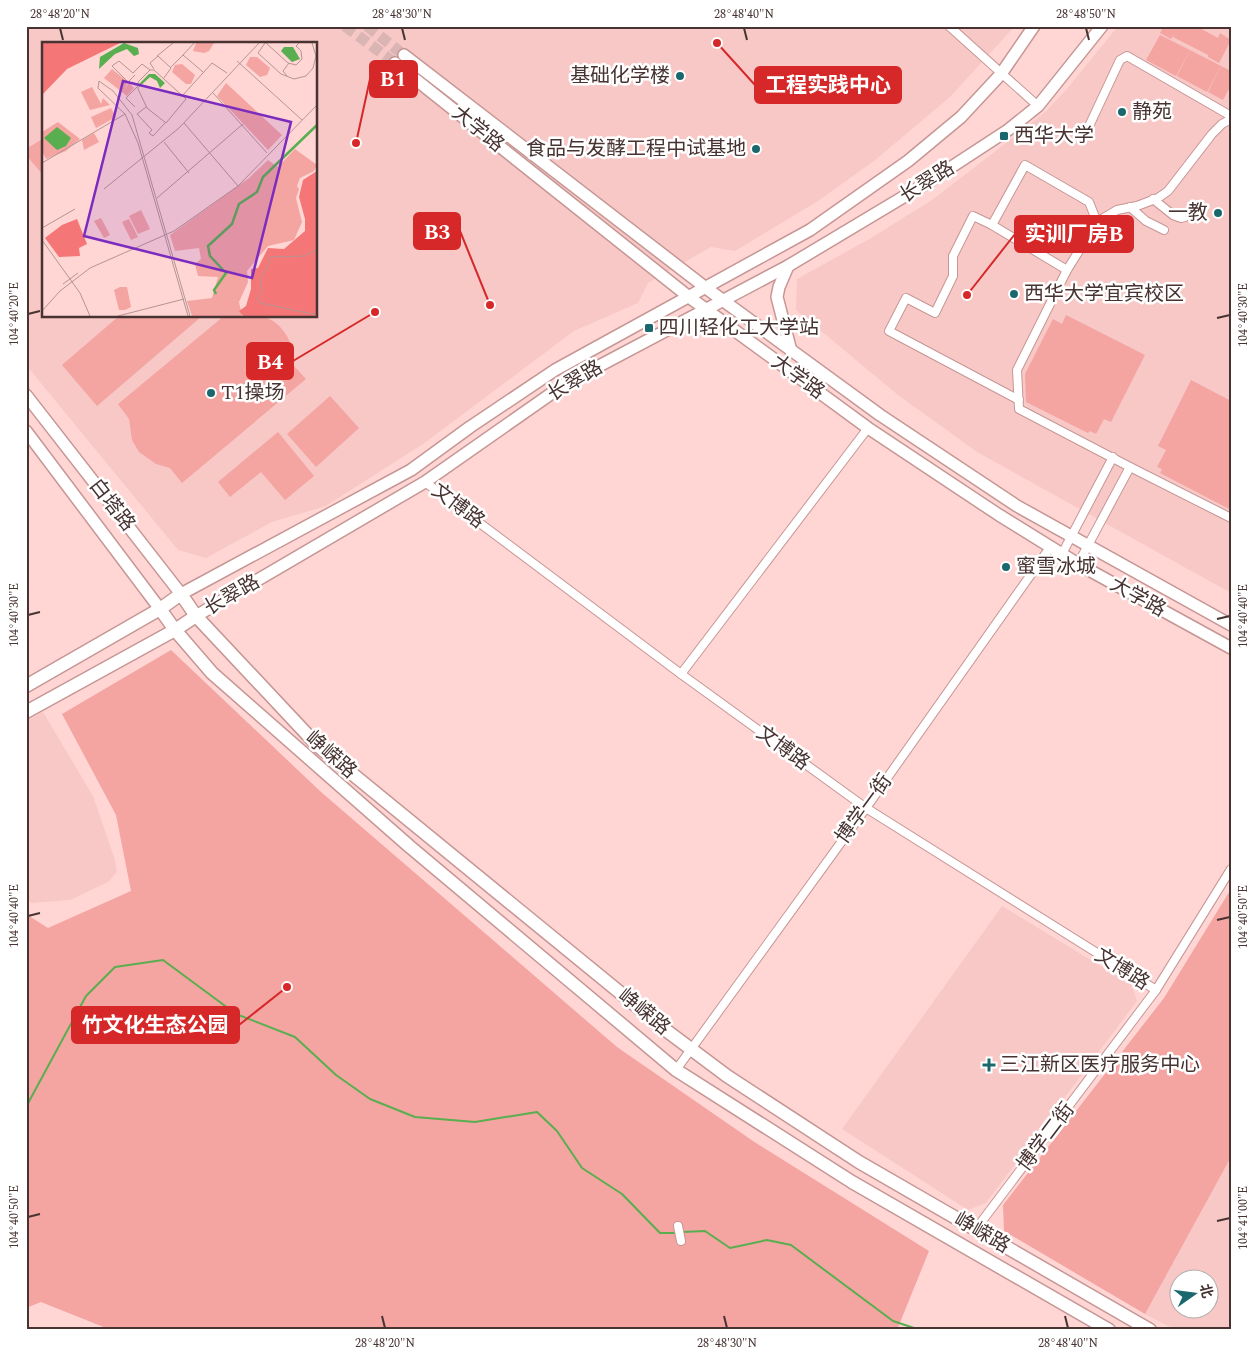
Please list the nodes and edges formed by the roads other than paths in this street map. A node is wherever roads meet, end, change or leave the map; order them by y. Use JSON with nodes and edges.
{"nodes":[{"id":1,"x":949,"y":26,"type":"edge"},
{"id":2,"x":1034,"y":26,"type":"edge"},
{"id":3,"x":1102,"y":26,"type":"edge"},
{"id":4,"x":1001,"y":74,"type":"junction"},
{"id":5,"x":1038,"y":106,"type":"junction"},
{"id":6,"x":1231,"y":118,"type":"edge"},
{"id":7,"x":1080,"y":137,"type":"dead end"},
{"id":8,"x":1153,"y":199,"type":"junction"},
{"id":9,"x":1130,"y":207,"type":"junction"},
{"id":10,"x":1190,"y":210,"type":"dead end"},
{"id":11,"x":1097,"y":222,"type":"junction"},
{"id":12,"x":992,"y":225,"type":"junction"},
{"id":13,"x":1164,"y":230,"type":"dead end"},
{"id":14,"x":788,"y":266,"type":"junction"},
{"id":15,"x":1067,"y":270,"type":"junction"},
{"id":16,"x":706,"y":288,"type":"junction"},
{"id":17,"x":689,"y":297,"type":"junction"},
{"id":18,"x":723,"y":300,"type":"junction"},
{"id":19,"x":705,"y":309,"type":"junction"},
{"id":20,"x":791,"y":352,"type":"junction"},
{"id":21,"x":26,"y":395,"type":"edge"},
{"id":22,"x":1019,"y":400,"type":"junction"},
{"id":23,"x":868,"y":428,"type":"junction"},
{"id":24,"x":26,"y":430,"type":"edge"},
{"id":25,"x":1112,"y":458,"type":"junction"},
{"id":26,"x":1130,"y":467,"type":"junction"},
{"id":27,"x":426,"y":482,"type":"junction"},
{"id":28,"x":1231,"y":518,"type":"edge"},
{"id":29,"x":1072,"y":537,"type":"junction"},
{"id":30,"x":1050,"y":546,"type":"junction"},
{"id":31,"x":1088,"y":547,"type":"junction"},
{"id":32,"x":1062,"y":554,"type":"junction"},
{"id":33,"x":1078,"y":564,"type":"junction"},
{"id":34,"x":181,"y":594,"type":"junction"},
{"id":35,"x":160,"y":609,"type":"junction"},
{"id":36,"x":196,"y":616,"type":"junction"},
{"id":37,"x":1231,"y":625,"type":"edge"},
{"id":38,"x":175,"y":630,"type":"junction"},
{"id":39,"x":1231,"y":648,"type":"edge"},
{"id":40,"x":681,"y":674,"type":"junction"},
{"id":41,"x":26,"y":686,"type":"edge"},
{"id":42,"x":26,"y":712,"type":"edge"},
{"id":43,"x":866,"y":808,"type":"junction"},
{"id":44,"x":1231,"y":869,"type":"edge"},
{"id":45,"x":1156,"y":990,"type":"junction"},
{"id":46,"x":692,"y":1049,"type":"junction"},
{"id":47,"x":676,"y":1070,"type":"junction"},
{"id":48,"x":678,"y":1226,"type":"dead end"},
{"id":49,"x":976,"y":1229,"type":"junction"},
{"id":50,"x":681,"y":1241,"type":"dead end"},
{"id":51,"x":1109,"y":1330,"type":"edge"},
{"id":52,"x":1150,"y":1330,"type":"edge"}],
"edges":[{"from":1,"to":4,"type":"street"},
{"from":2,"to":4,"type":"main road","name":"长翠路"},
{"from":3,"to":5,"type":"main road","name":"长翠路"},
{"from":4,"to":5,"type":"street"},
{"from":4,"to":16,"type":"main road","name":"长翠路"},
{"from":5,"to":14,"type":"main road","name":"长翠路"},
{"from":6,"to":7,"type":"street"},
{"from":6,"to":8,"type":"street"},
{"from":8,"to":9,"type":"street"},
{"from":8,"to":10,"type":"street"},
{"from":9,"to":11,"type":"street"},
{"from":9,"to":13,"type":"street"},
{"from":11,"to":12,"type":"street"},
{"from":11,"to":15,"type":"street"},
{"from":12,"to":15,"type":"street"},
{"from":12,"to":22,"type":"street"},
{"from":14,"to":18,"type":"main road","name":"长翠路"},
{"from":14,"to":20,"type":"main road"},
{"from":15,"to":22,"type":"street"},
{"from":16,"to":17,"type":"main road","name":"长翠路"},
{"from":16,"to":17,"type":"main road","name":"大学路"},
{"from":16,"to":18,"type":"main road","name":"大学路"},
{"from":17,"to":19,"type":"main road","name":"大学路"},
{"from":17,"to":34,"type":"main road","name":"长翠路"},
{"from":18,"to":19,"type":"main road","name":"长翠路"},
{"from":18,"to":20,"type":"main road","name":"大学路"},
{"from":19,"to":23,"type":"main road","name":"大学路"},
{"from":19,"to":27,"type":"main road","name":"长翠路"},
{"from":20,"to":29,"type":"main road","name":"大学路"},
{"from":21,"to":34,"type":"main road","name":"白塔路"},
{"from":22,"to":25,"type":"street"},
{"from":23,"to":30,"type":"main road","name":"大学路"},
{"from":23,"to":40,"type":"street"},
{"from":24,"to":35,"type":"main road","name":"白塔路"},
{"from":25,"to":26,"type":"street"},
{"from":25,"to":29,"type":"street"},
{"from":26,"to":28,"type":"street"},
{"from":26,"to":31,"type":"street"},
{"from":27,"to":36,"type":"main road","name":"长翠路"},
{"from":27,"to":40,"type":"street","name":"文博路"},
{"from":29,"to":31,"type":"main road","name":"大学路"},
{"from":29,"to":32,"type":"street"},
{"from":30,"to":32,"type":"main road","name":"大学路"},
{"from":30,"to":43,"type":"street","name":"博学一街"},
{"from":31,"to":33,"type":"street"},
{"from":31,"to":37,"type":"main road","name":"大学路"},
{"from":32,"to":33,"type":"main road","name":"大学路"},
{"from":33,"to":39,"type":"main road","name":"大学路"},
{"from":34,"to":35,"type":"main road","name":"长翠路"},
{"from":34,"to":36,"type":"main road","name":"白塔路"},
{"from":35,"to":38,"type":"main road","name":"白塔路"},
{"from":35,"to":41,"type":"main road","name":"长翠路"},
{"from":36,"to":38,"type":"main road","name":"长翠路"},
{"from":36,"to":46,"type":"main road","name":"峥嵘路"},
{"from":38,"to":42,"type":"main road","name":"长翠路"},
{"from":38,"to":47,"type":"main road","name":"峥嵘路"},
{"from":40,"to":43,"type":"street","name":"文博路"},
{"from":43,"to":45,"type":"street","name":"文博路"},
{"from":43,"to":46,"type":"street","name":"博学一街"},
{"from":44,"to":45,"type":"street","name":"博学二街"},
{"from":45,"to":49,"type":"street","name":"博学二街"},
{"from":46,"to":47,"type":"street","name":"博学一街"},
{"from":46,"to":49,"type":"main road","name":"峥嵘路"},
{"from":47,"to":51,"type":"main road","name":"峥嵘路"},
{"from":48,"to":50,"type":"street"},
{"from":49,"to":52,"type":"main road","name":"峥嵘路"}]}
